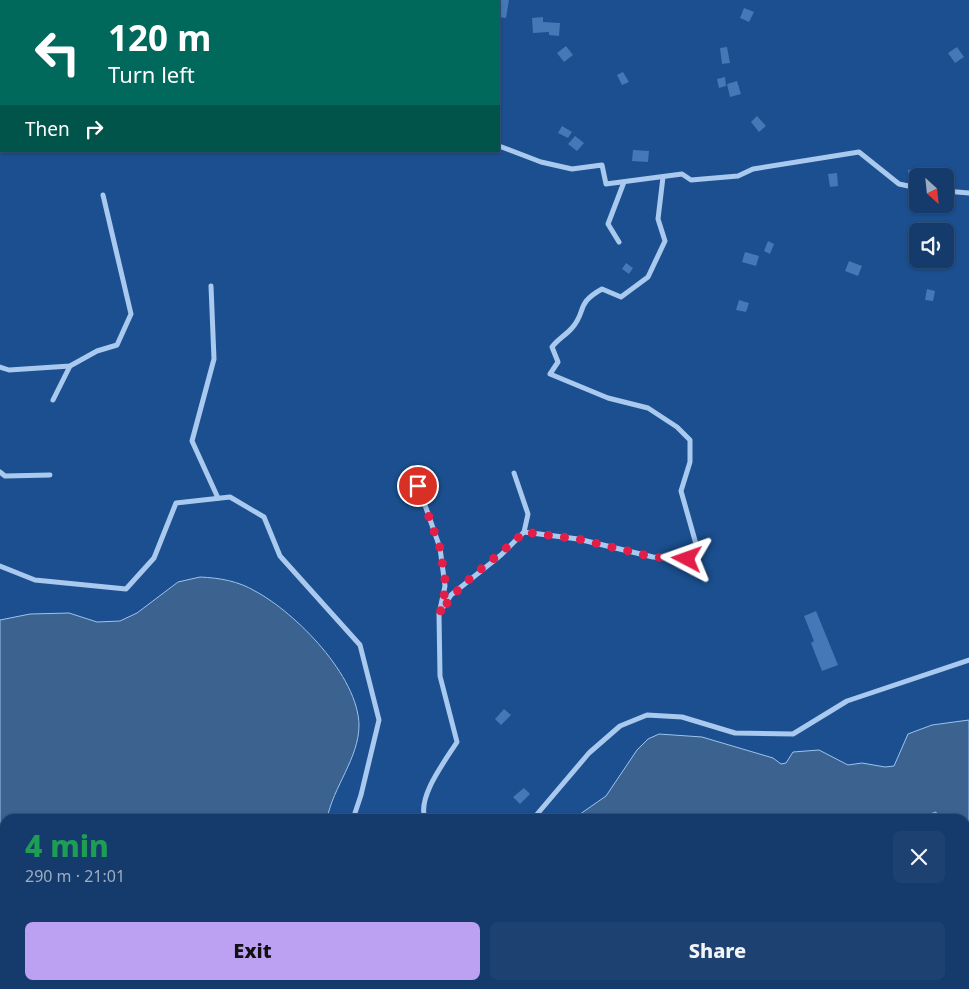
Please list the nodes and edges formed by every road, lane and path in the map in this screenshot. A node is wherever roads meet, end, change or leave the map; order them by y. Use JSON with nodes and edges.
{"nodes":[{"id":1,"x":500,"y":146,"type":"edge"},
{"id":2,"x":663,"y":177,"type":"junction"},
{"id":3,"x":624,"y":182,"type":"junction"},
{"id":4,"x":909,"y":186,"type":"edge"},
{"id":5,"x":954,"y":192,"type":"edge"},
{"id":6,"x":969,"y":193,"type":"edge"},
{"id":7,"x":103,"y":196,"type":"dead end"},
{"id":8,"x":618,"y":242,"type":"dead end"},
{"id":9,"x":211,"y":286,"type":"dead end"},
{"id":10,"x":70,"y":366,"type":"junction"},
{"id":11,"x":0,"y":367,"type":"edge"},
{"id":12,"x":53,"y":400,"type":"dead end"},
{"id":13,"x":412,"y":468,"type":"dead end"},
{"id":14,"x":0,"y":472,"type":"edge"},
{"id":15,"x":514,"y":473,"type":"dead end"},
{"id":16,"x":50,"y":475,"type":"dead end"},
{"id":17,"x":218,"y":498,"type":"junction"},
{"id":18,"x":524,"y":532,"type":"junction"},
{"id":19,"x":0,"y":566,"type":"edge"},
{"id":20,"x":440,"y":614,"type":"junction"},
{"id":21,"x":969,"y":660,"type":"edge"},
{"id":22,"x":355,"y":814,"type":"edge"},
{"id":23,"x":423,"y":814,"type":"edge"},
{"id":24,"x":537,"y":814,"type":"edge"}],
"edges":[{"from":1,"to":3,"type":"street"},
{"from":2,"to":3,"type":"street"},
{"from":2,"to":4,"type":"street"},
{"from":2,"to":18,"type":"street"},
{"from":3,"to":8,"type":"street"},
{"from":5,"to":6,"type":"street"},
{"from":7,"to":10,"type":"street"},
{"from":9,"to":17,"type":"street"},
{"from":10,"to":11,"type":"street"},
{"from":10,"to":12,"type":"street"},
{"from":13,"to":20,"type":"street"},
{"from":14,"to":16,"type":"street"},
{"from":15,"to":18,"type":"street"},
{"from":17,"to":19,"type":"street"},
{"from":17,"to":22,"type":"street"},
{"from":18,"to":20,"type":"street"},
{"from":20,"to":23,"type":"street"},
{"from":21,"to":24,"type":"street"}]}
